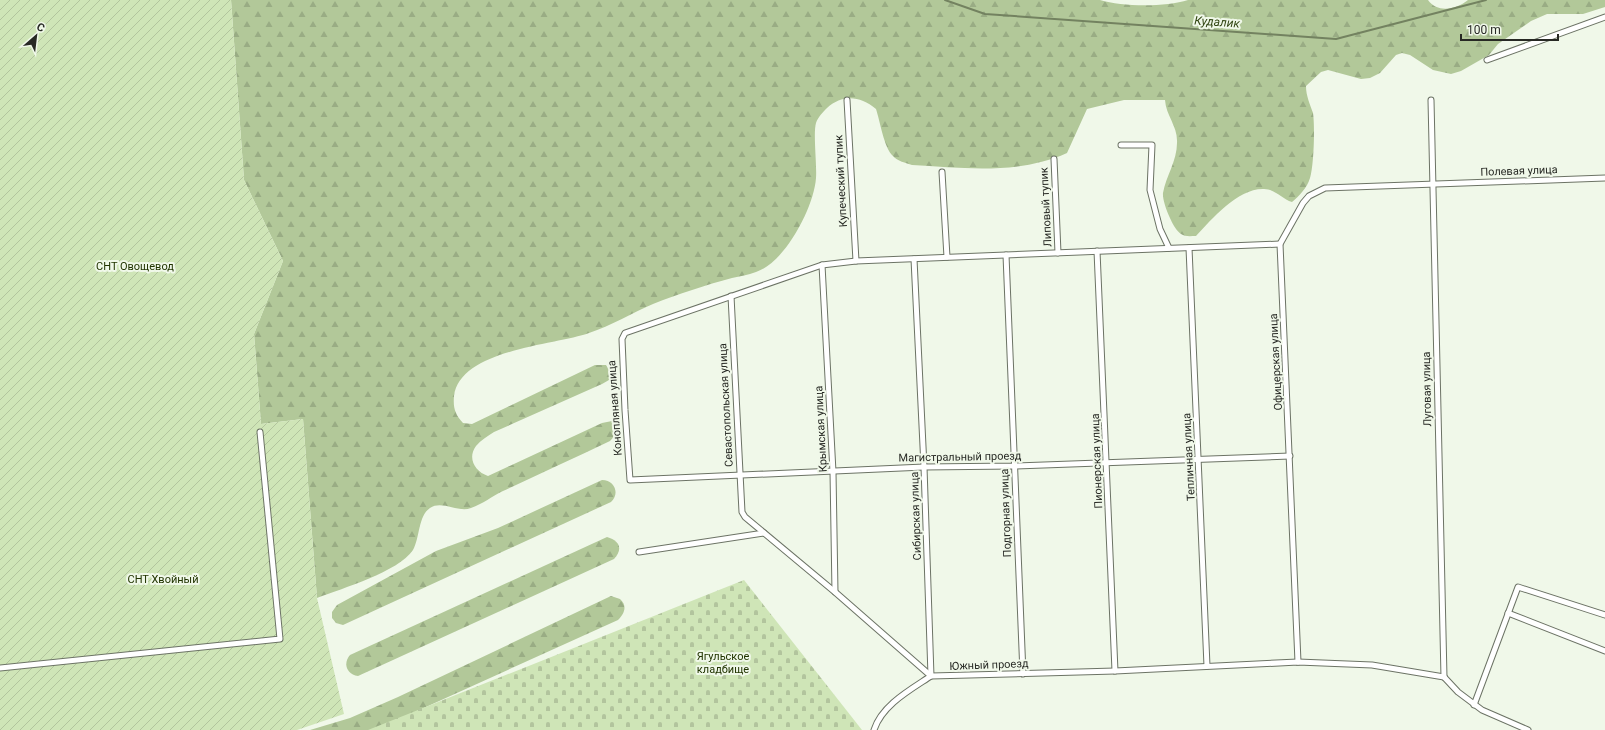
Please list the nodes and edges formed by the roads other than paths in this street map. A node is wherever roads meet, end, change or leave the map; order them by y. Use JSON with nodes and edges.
{"nodes":[{"id":1,"x":1605,"y":17,"type":"edge"},
{"id":2,"x":1488,"y":60,"type":"dead end"},
{"id":3,"x":847,"y":100,"type":"dead end"},
{"id":4,"x":1431,"y":100,"type":"dead end"},
{"id":5,"x":1121,"y":145,"type":"dead end"},
{"id":6,"x":1054,"y":159,"type":"dead end"},
{"id":7,"x":942,"y":172,"type":"dead end"},
{"id":8,"x":1605,"y":178,"type":"edge"},
{"id":9,"x":1433,"y":183,"type":"junction"},
{"id":10,"x":1280,"y":244,"type":"junction"},
{"id":11,"x":1169,"y":248,"type":"junction"},
{"id":12,"x":1189,"y":248,"type":"junction"},
{"id":13,"x":1098,"y":251,"type":"junction"},
{"id":14,"x":1058,"y":253,"type":"junction"},
{"id":15,"x":1006,"y":255,"type":"junction"},
{"id":16,"x":947,"y":257,"type":"junction"},
{"id":17,"x":914,"y":259,"type":"junction"},
{"id":18,"x":856,"y":261,"type":"junction"},
{"id":19,"x":822,"y":265,"type":"junction"},
{"id":20,"x":730,"y":296,"type":"junction"},
{"id":21,"x":260,"y":432,"type":"dead end"},
{"id":22,"x":1290,"y":456,"type":"junction"},
{"id":23,"x":1199,"y":458,"type":"junction"},
{"id":24,"x":1107,"y":462,"type":"junction"},
{"id":25,"x":1014,"y":466,"type":"junction"},
{"id":26,"x":924,"y":467,"type":"junction"},
{"id":27,"x":833,"y":472,"type":"junction"},
{"id":28,"x":739,"y":476,"type":"junction"},
{"id":29,"x":630,"y":480,"type":"joint"},
{"id":30,"x":764,"y":533,"type":"junction"},
{"id":31,"x":640,"y":552,"type":"dead end"},
{"id":32,"x":835,"y":592,"type":"junction"},
{"id":33,"x":1508,"y":613,"type":"junction"},
{"id":34,"x":1605,"y":615,"type":"edge"},
{"id":35,"x":1605,"y":651,"type":"edge"},
{"id":36,"x":1298,"y":662,"type":"junction"},
{"id":37,"x":1207,"y":666,"type":"junction"},
{"id":38,"x":0,"y":668,"type":"edge"},
{"id":39,"x":1115,"y":671,"type":"junction"},
{"id":40,"x":1023,"y":674,"type":"junction"},
{"id":41,"x":931,"y":676,"type":"junction"},
{"id":42,"x":1444,"y":677,"type":"junction"},
{"id":43,"x":1474,"y":705,"type":"junction"},
{"id":44,"x":874,"y":730,"type":"edge"},
{"id":45,"x":1528,"y":730,"type":"edge"}],
"edges":[{"from":1,"to":2,"type":"street"},
{"from":3,"to":18,"type":"street","name":"Купеческий тупик"},
{"from":4,"to":9,"type":"street","name":"Луговая улица"},
{"from":5,"to":11,"type":"street"},
{"from":6,"to":14,"type":"street","name":"Липовый тупик"},
{"from":7,"to":16,"type":"street"},
{"from":8,"to":9,"type":"street","name":"Полевая улица"},
{"from":9,"to":10,"type":"street"},
{"from":9,"to":42,"type":"street","name":"Луговая улица"},
{"from":10,"to":12,"type":"street"},
{"from":10,"to":22,"type":"street","name":"Офицерская улица"},
{"from":11,"to":12,"type":"street"},
{"from":11,"to":13,"type":"street"},
{"from":12,"to":23,"type":"street","name":"Тепличная улица"},
{"from":13,"to":14,"type":"street"},
{"from":13,"to":24,"type":"street","name":"Пионерская улица"},
{"from":14,"to":15,"type":"street"},
{"from":15,"to":16,"type":"street"},
{"from":15,"to":25,"type":"street","name":"Подгорная улица"},
{"from":16,"to":17,"type":"street"},
{"from":17,"to":18,"type":"street"},
{"from":17,"to":26,"type":"street","name":"Сибирская улица"},
{"from":18,"to":19,"type":"street"},
{"from":19,"to":20,"type":"street"},
{"from":19,"to":27,"type":"street","name":"Крымская улица"},
{"from":20,"to":28,"type":"street","name":"Севастопольская улица"},
{"from":20,"to":29,"type":"street","name":"Конопляная улица"},
{"from":21,"to":38,"type":"street"},
{"from":22,"to":23,"type":"street","name":"Магистральный проезд"},
{"from":22,"to":36,"type":"street","name":"Офицерская улица"},
{"from":23,"to":24,"type":"street","name":"Магистральный проезд"},
{"from":23,"to":37,"type":"street","name":"Тепличная улица"},
{"from":24,"to":25,"type":"street","name":"Магистральный проезд"},
{"from":24,"to":39,"type":"street","name":"Пионерская улица"},
{"from":25,"to":26,"type":"street","name":"Магистральный проезд"},
{"from":25,"to":40,"type":"street","name":"Подгорная улица"},
{"from":26,"to":27,"type":"street","name":"Магистральный проезд"},
{"from":26,"to":41,"type":"street","name":"Сибирская улица"},
{"from":27,"to":28,"type":"street","name":"Магистральный проезд"},
{"from":27,"to":32,"type":"street","name":"Крымская улица"},
{"from":28,"to":29,"type":"street","name":"Магистральный проезд"},
{"from":28,"to":30,"type":"street","name":"Севастопольская улица"},
{"from":30,"to":31,"type":"street"},
{"from":30,"to":32,"type":"street"},
{"from":32,"to":41,"type":"street"},
{"from":33,"to":34,"type":"street"},
{"from":33,"to":35,"type":"street"},
{"from":33,"to":43,"type":"street"},
{"from":36,"to":37,"type":"street","name":"Южный проезд"},
{"from":36,"to":42,"type":"street","name":"Южный проезд"},
{"from":37,"to":39,"type":"street","name":"Южный проезд"},
{"from":39,"to":40,"type":"street","name":"Южный проезд"},
{"from":40,"to":41,"type":"street","name":"Южный проезд"},
{"from":41,"to":44,"type":"street"},
{"from":42,"to":43,"type":"street"},
{"from":43,"to":45,"type":"street"}]}
